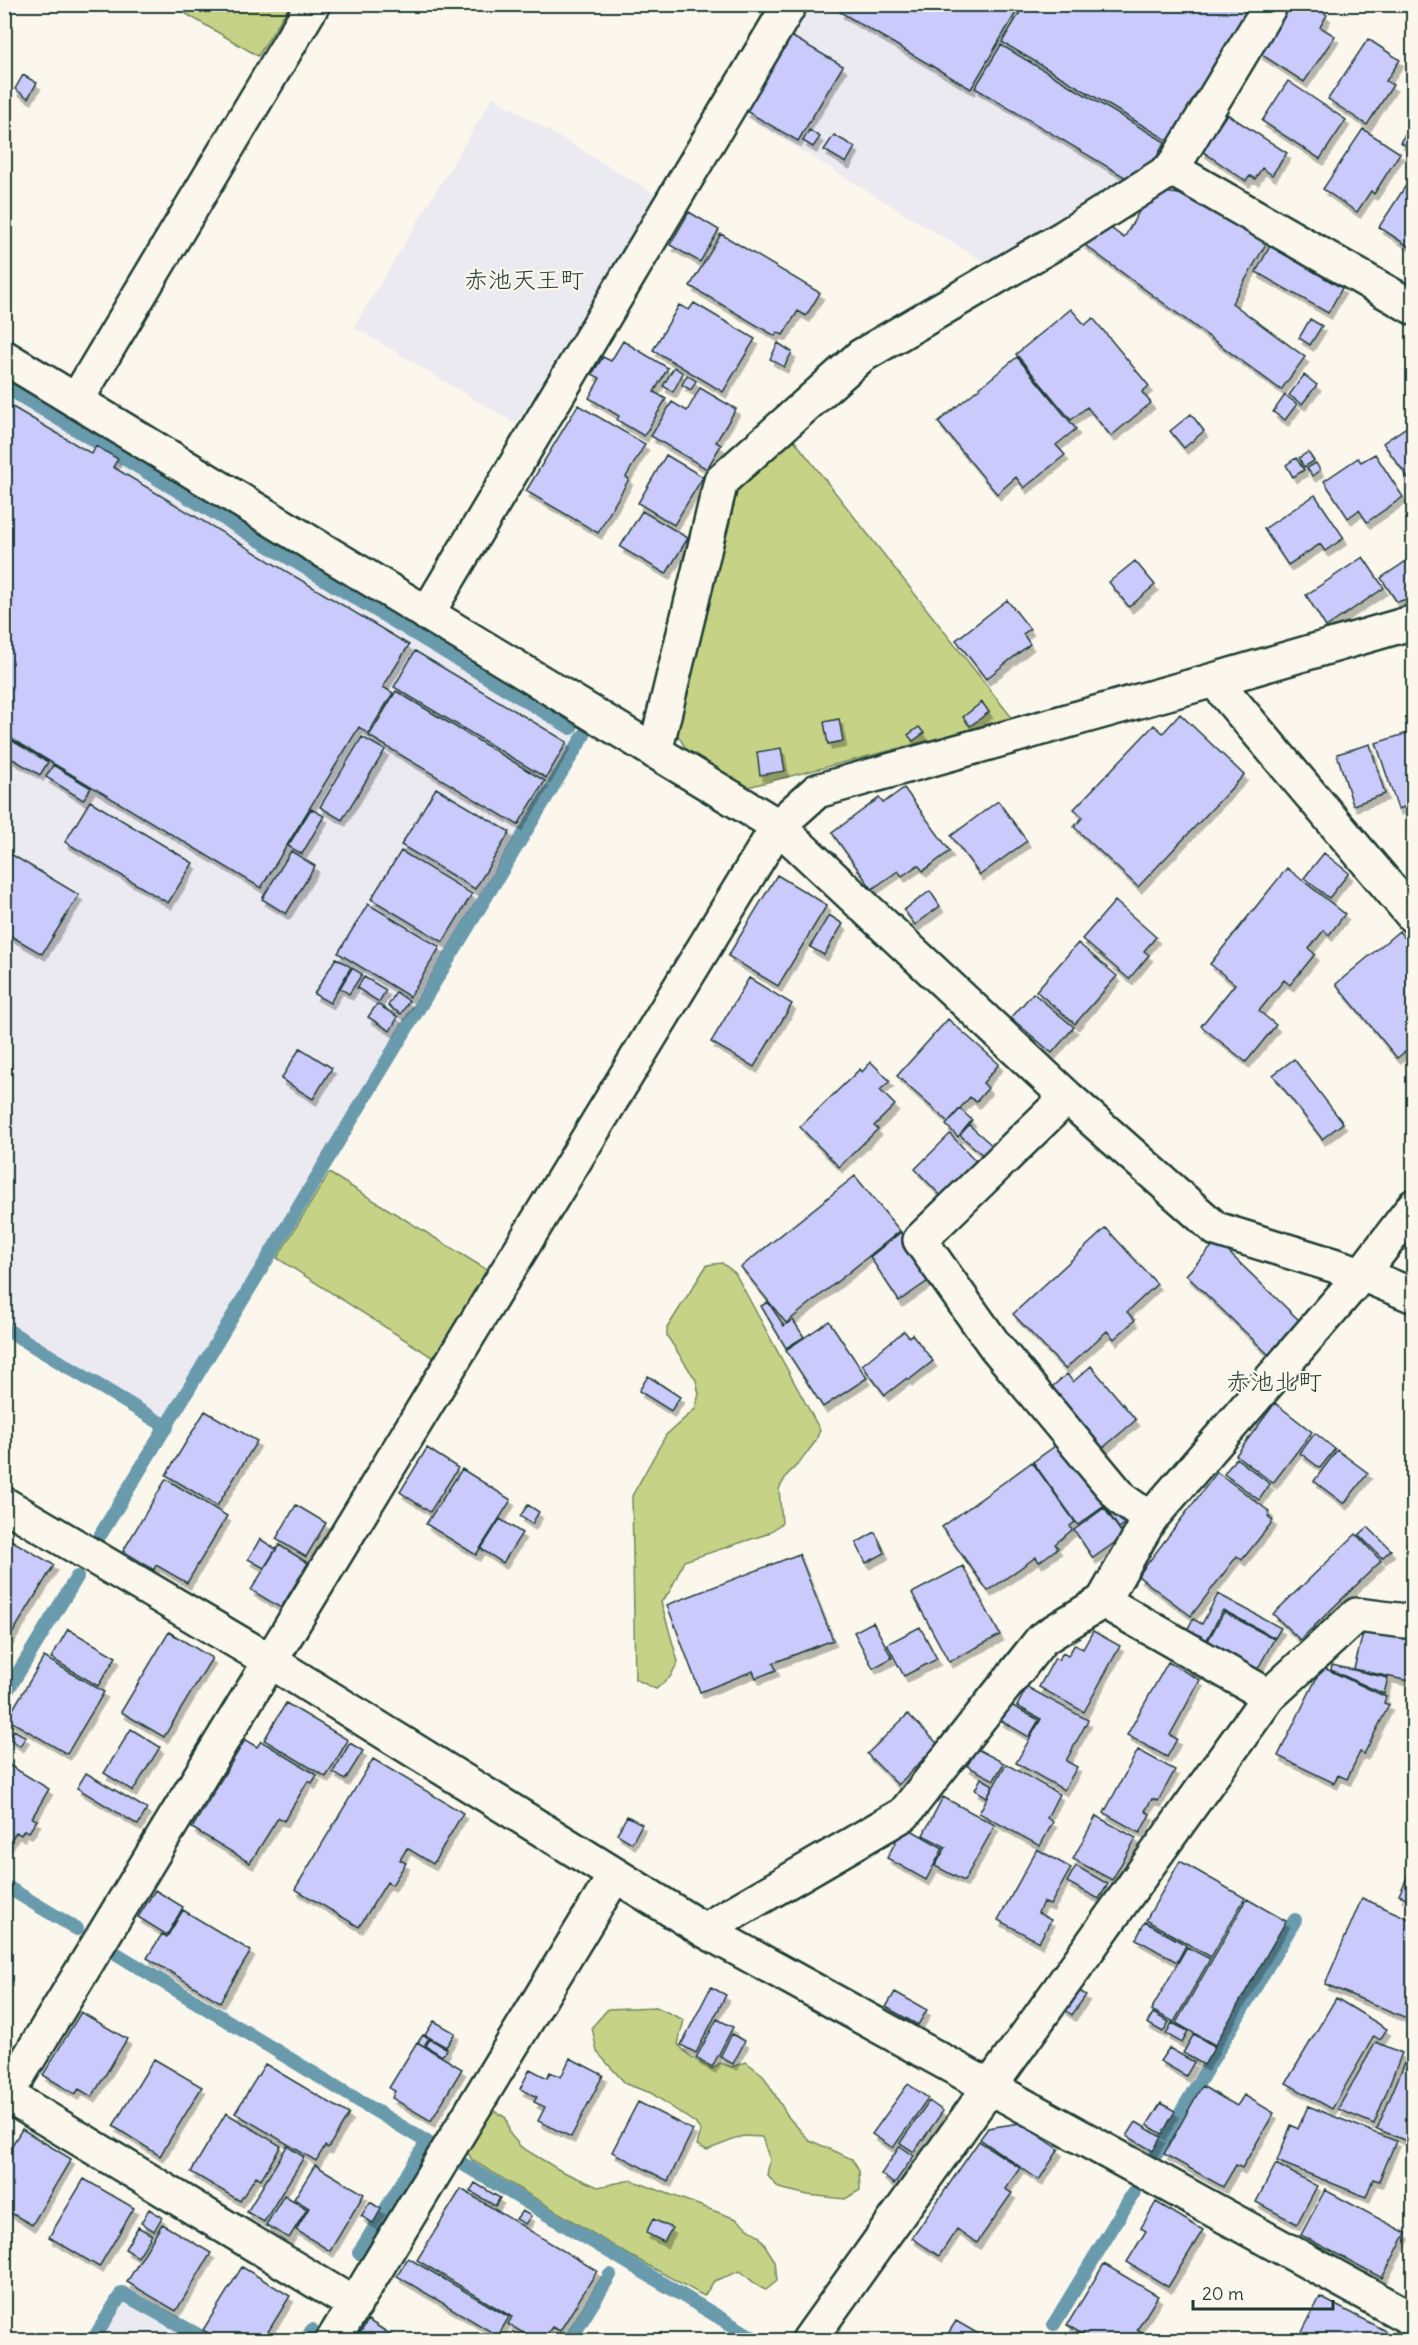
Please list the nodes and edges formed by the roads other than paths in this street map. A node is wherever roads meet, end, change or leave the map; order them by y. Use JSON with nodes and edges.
{"nodes":[{"id":1,"x":313,"y":4,"type":"edge"},
{"id":2,"x":790,"y":4,"type":"edge"},
{"id":3,"x":1271,"y":4,"type":"edge"},
{"id":4,"x":1172,"y":169,"type":"junction"},
{"id":5,"x":1413,"y":308,"type":"edge"},
{"id":6,"x":4,"y":357,"type":"edge"},
{"id":7,"x":76,"y":401,"type":"junction"},
{"id":8,"x":427,"y":614,"type":"junction"},
{"id":9,"x":1413,"y":622,"type":"edge"},
{"id":10,"x":1214,"y":681,"type":"junction"},
{"id":11,"x":655,"y":752,"type":"junction"},
{"id":12,"x":778,"y":826,"type":"junction"},
{"id":13,"x":1413,"y":917,"type":"edge"},
{"id":14,"x":1067,"y":1097,"type":"junction"},
{"id":15,"x":1413,"y":1206,"type":"edge"},
{"id":16,"x":1362,"y":1274,"type":"junction"},
{"id":17,"x":1413,"y":1296,"type":"edge"},
{"id":18,"x":4,"y":1504,"type":"edge"},
{"id":19,"x":1150,"y":1519,"type":"junction"},
{"id":20,"x":1102,"y":1601,"type":"junction"},
{"id":21,"x":1413,"y":1622,"type":"edge"},
{"id":22,"x":270,"y":1660,"type":"junction"},
{"id":23,"x":1269,"y":1696,"type":"junction"},
{"id":24,"x":615,"y":1875,"type":"junction"},
{"id":25,"x":704,"y":1930,"type":"junction"},
{"id":26,"x":989,"y":2087,"type":"junction"},
{"id":27,"x":6,"y":2097,"type":"edge"},
{"id":28,"x":355,"y":2305,"type":"junction"},
{"id":29,"x":1413,"y":2320,"type":"edge"},
{"id":30,"x":333,"y":2340,"type":"edge"},
{"id":31,"x":809,"y":2340,"type":"edge"}],
"edges":[{"from":1,"to":7,"type":"street"},
{"from":2,"to":8,"type":"street"},
{"from":3,"to":4,"type":"street"},
{"from":4,"to":5,"type":"street"},
{"from":4,"to":11,"type":"street"},
{"from":6,"to":7,"type":"street"},
{"from":7,"to":8,"type":"street"},
{"from":8,"to":11,"type":"street"},
{"from":9,"to":10,"type":"street"},
{"from":10,"to":12,"type":"street"},
{"from":10,"to":13,"type":"street"},
{"from":11,"to":12,"type":"street"},
{"from":12,"to":14,"type":"street"},
{"from":12,"to":22,"type":"street"},
{"from":14,"to":16,"type":"street"},
{"from":14,"to":19,"type":"street"},
{"from":15,"to":16,"type":"street"},
{"from":16,"to":17,"type":"street"},
{"from":16,"to":19,"type":"street"},
{"from":18,"to":22,"type":"street"},
{"from":19,"to":20,"type":"street"},
{"from":20,"to":23,"type":"street"},
{"from":20,"to":25,"type":"street"},
{"from":21,"to":23,"type":"street"},
{"from":22,"to":24,"type":"street"},
{"from":22,"to":27,"type":"street"},
{"from":23,"to":26,"type":"street"},
{"from":24,"to":25,"type":"street"},
{"from":24,"to":28,"type":"street"},
{"from":25,"to":26,"type":"street"},
{"from":26,"to":29,"type":"street"},
{"from":26,"to":31,"type":"street"},
{"from":27,"to":28,"type":"street"},
{"from":28,"to":30,"type":"street"}]}
